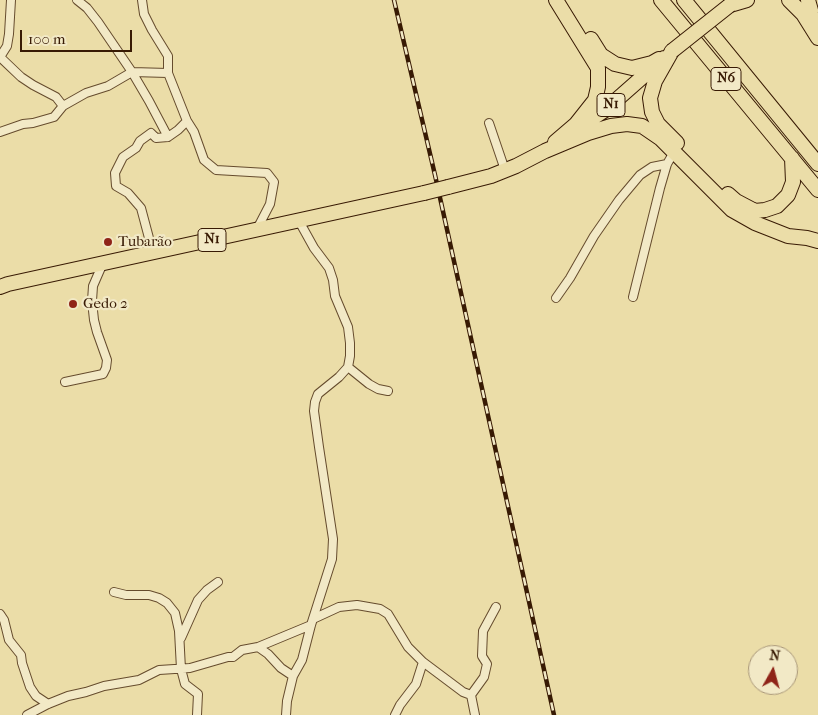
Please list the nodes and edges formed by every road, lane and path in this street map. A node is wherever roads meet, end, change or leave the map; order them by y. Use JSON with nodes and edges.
{"nodes":[{"id":1,"x":11,"y":0,"type":"edge"},
{"id":2,"x":77,"y":0,"type":"edge"},
{"id":3,"x":142,"y":0,"type":"edge"},
{"id":4,"x":556,"y":0,"type":"edge"},
{"id":5,"x":567,"y":0,"type":"edge"},
{"id":6,"x":661,"y":0,"type":"edge"},
{"id":7,"x":684,"y":0,"type":"edge"},
{"id":8,"x":747,"y":0,"type":"edge"},
{"id":9,"x":789,"y":0,"type":"edge"},
{"id":10,"x":808,"y":0,"type":"edge"},
{"id":11,"x":733,"y":2,"type":"edge"},
{"id":12,"x":818,"y":23,"type":"edge"},
{"id":13,"x":818,"y":38,"type":"edge"},
{"id":14,"x":672,"y":51,"type":"junction"},
{"id":15,"x":0,"y":57,"type":"edge"},
{"id":16,"x":132,"y":72,"type":"junction"},
{"id":17,"x":168,"y":73,"type":"junction"},
{"id":18,"x":63,"y":106,"type":"junction"},
{"id":19,"x":187,"y":121,"type":"junction"},
{"id":20,"x":489,"y":123,"type":"dead end"},
{"id":21,"x":0,"y":132,"type":"edge"},
{"id":22,"x":168,"y":136,"type":"junction"},
{"id":23,"x":802,"y":144,"type":"junction"},
{"id":24,"x":545,"y":150,"type":"junction"},
{"id":25,"x":818,"y":150,"type":"edge"},
{"id":26,"x":671,"y":158,"type":"junction"},
{"id":27,"x":792,"y":158,"type":"junction"},
{"id":28,"x":818,"y":164,"type":"edge"},
{"id":29,"x":505,"y":170,"type":"junction"},
{"id":30,"x":818,"y":190,"type":"edge"},
{"id":31,"x":300,"y":221,"type":"junction"},
{"id":32,"x":256,"y":230,"type":"junction"},
{"id":33,"x":818,"y":241,"type":"edge"},
{"id":34,"x":153,"y":253,"type":"junction"},
{"id":35,"x":103,"y":263,"type":"junction"},
{"id":36,"x":0,"y":287,"type":"edge"},
{"id":37,"x":633,"y":297,"type":"dead end"},
{"id":38,"x":556,"y":298,"type":"dead end"},
{"id":39,"x":348,"y":367,"type":"junction"},
{"id":40,"x":66,"y":382,"type":"dead end"},
{"id":41,"x":388,"y":391,"type":"dead end"},
{"id":42,"x":218,"y":582,"type":"dead end"},
{"id":43,"x":114,"y":592,"type":"dead end"},
{"id":44,"x":496,"y":608,"type":"dead end"},
{"id":45,"x":0,"y":614,"type":"edge"},
{"id":46,"x":312,"y":622,"type":"junction"},
{"id":47,"x":179,"y":642,"type":"junction"},
{"id":48,"x":258,"y":647,"type":"junction"},
{"id":49,"x":423,"y":662,"type":"junction"},
{"id":50,"x":181,"y":669,"type":"junction"},
{"id":51,"x":293,"y":676,"type":"junction"},
{"id":52,"x":471,"y":694,"type":"junction"},
{"id":53,"x":48,"y":704,"type":"junction"},
{"id":54,"x":27,"y":715,"type":"edge"},
{"id":55,"x":197,"y":715,"type":"edge"},
{"id":56,"x":286,"y":715,"type":"edge"},
{"id":57,"x":395,"y":715,"type":"edge"},
{"id":58,"x":475,"y":715,"type":"edge"}],
"edges":[{"from":1,"to":15,"type":"street"},
{"from":2,"to":16,"type":"street"},
{"from":3,"to":17,"type":"street"},
{"from":4,"to":24,"type":"highway"},
{"from":5,"to":14,"type":"highway"},
{"from":6,"to":27,"type":"highway","number":"N6"},
{"from":7,"to":23,"type":"highway","number":"N6"},
{"from":8,"to":11,"type":"highway"},
{"from":9,"to":13,"type":"highway"},
{"from":10,"to":12,"type":"highway"},
{"from":11,"to":14,"type":"highway","bridge":true},
{"from":14,"to":24,"type":"highway","number":"N1"},
{"from":14,"to":27,"type":"highway"},
{"from":15,"to":18,"type":"street"},
{"from":16,"to":17,"type":"street"},
{"from":16,"to":18,"type":"street"},
{"from":16,"to":22,"type":"street"},
{"from":17,"to":19,"type":"street"},
{"from":18,"to":21,"type":"street"},
{"from":19,"to":22,"type":"street"},
{"from":19,"to":32,"type":"street"},
{"from":20,"to":29,"type":"street"},
{"from":22,"to":34,"type":"street"},
{"from":23,"to":25,"type":"highway"},
{"from":23,"to":28,"type":"highway","number":"N6"},
{"from":24,"to":26,"type":"highway"},
{"from":24,"to":29,"type":"highway","number":"N1"},
{"from":26,"to":33,"type":"highway"},
{"from":26,"to":37,"type":"street"},
{"from":26,"to":38,"type":"street"},
{"from":27,"to":30,"type":"highway","number":"N6"},
{"from":29,"to":31,"type":"highway","number":"N1","bridge":true},
{"from":31,"to":32,"type":"highway","number":"N1"},
{"from":31,"to":39,"type":"street"},
{"from":32,"to":34,"type":"highway","number":"N1"},
{"from":34,"to":35,"type":"highway","number":"N1"},
{"from":35,"to":36,"type":"highway","number":"N1"},
{"from":35,"to":40,"type":"street"},
{"from":39,"to":41,"type":"street"},
{"from":39,"to":46,"type":"street"},
{"from":42,"to":47,"type":"street"},
{"from":43,"to":47,"type":"street"},
{"from":44,"to":52,"type":"street"},
{"from":45,"to":53,"type":"street"},
{"from":46,"to":48,"type":"street"},
{"from":46,"to":49,"type":"street"},
{"from":46,"to":51,"type":"street"},
{"from":47,"to":50,"type":"street"},
{"from":48,"to":50,"type":"street"},
{"from":48,"to":51,"type":"street"},
{"from":49,"to":52,"type":"street"},
{"from":49,"to":57,"type":"street"},
{"from":50,"to":53,"type":"street"},
{"from":50,"to":55,"type":"street"},
{"from":51,"to":56,"type":"street"},
{"from":52,"to":58,"type":"street"},
{"from":53,"to":54,"type":"street"}]}
